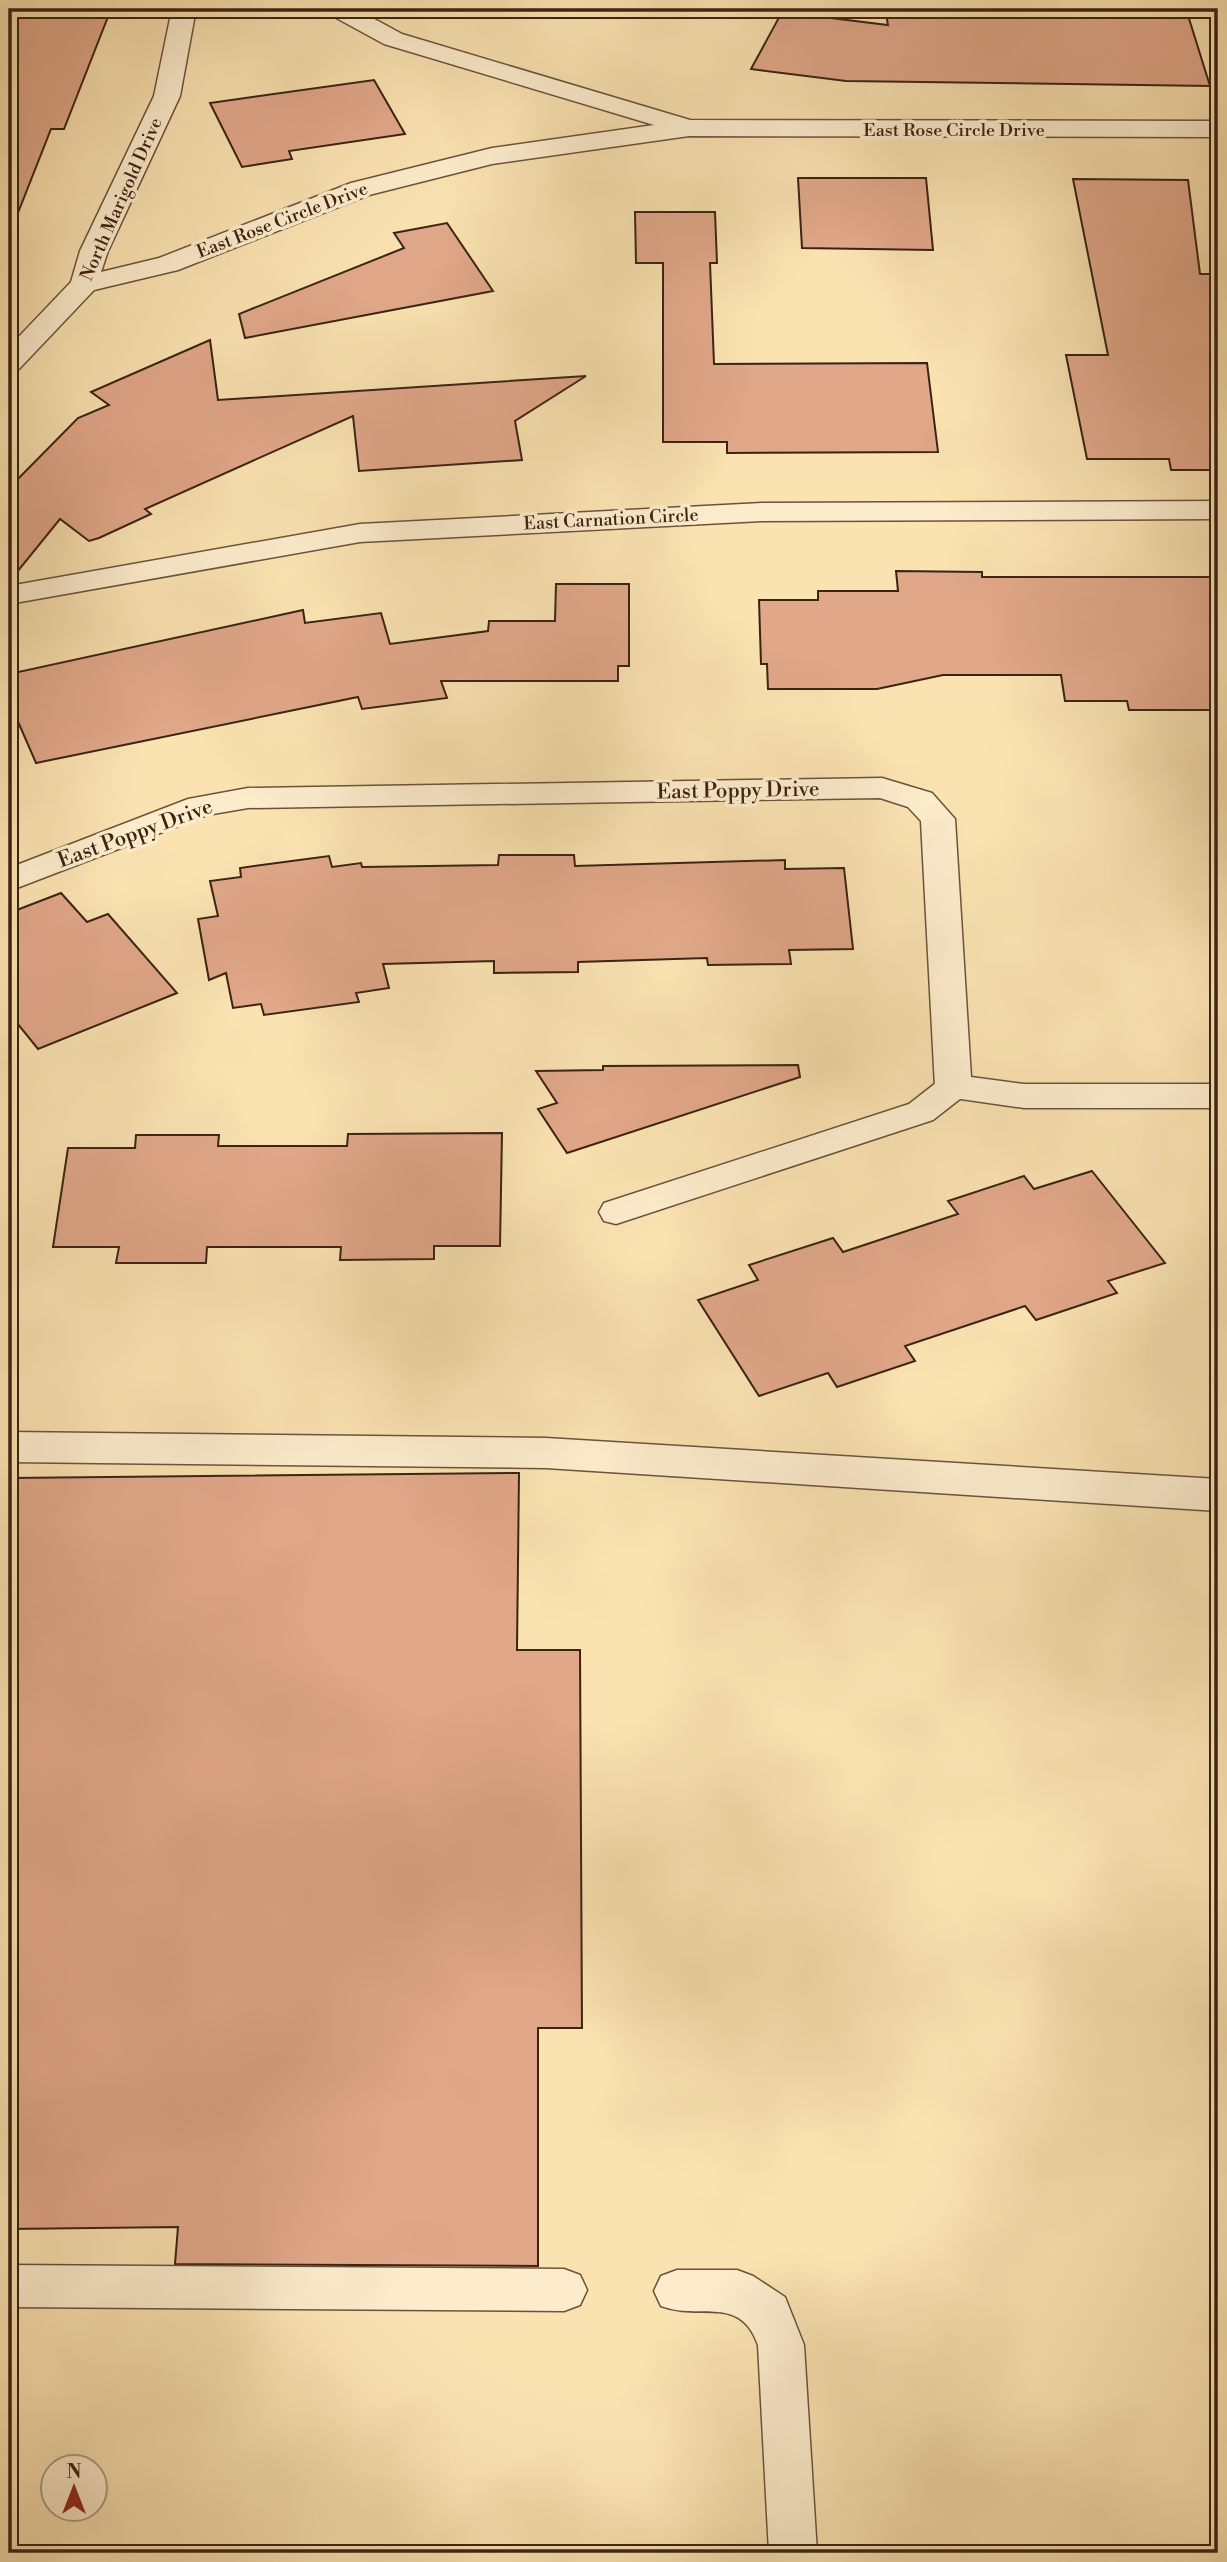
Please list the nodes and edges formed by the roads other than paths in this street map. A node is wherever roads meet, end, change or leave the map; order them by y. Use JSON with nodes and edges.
{"nodes":[{"id":1,"x":184,"y":9,"type":"edge"},
{"id":2,"x":338,"y":9,"type":"edge"},
{"id":3,"x":689,"y":128,"type":"junction"},
{"id":4,"x":1218,"y":129,"type":"edge"},
{"id":5,"x":84,"y":284,"type":"junction"},
{"id":6,"x":9,"y":363,"type":"edge"},
{"id":7,"x":1218,"y":510,"type":"edge"},
{"id":8,"x":9,"y":595,"type":"edge"},
{"id":9,"x":9,"y":880,"type":"edge"},
{"id":10,"x":953,"y":1087,"type":"junction"},
{"id":11,"x":1218,"y":1096,"type":"edge"},
{"id":12,"x":616,"y":1212,"type":"dead end"},
{"id":13,"x":9,"y":1447,"type":"edge"},
{"id":14,"x":1218,"y":1495,"type":"edge"},
{"id":15,"x":9,"y":2286,"type":"edge"},
{"id":16,"x":564,"y":2290,"type":"dead end"},
{"id":17,"x":677,"y":2291,"type":"dead end"},
{"id":18,"x":793,"y":2553,"type":"edge"}],
"edges":[{"from":1,"to":5,"type":"street","name":"North Marigold Drive"},
{"from":2,"to":3,"type":"street","name":"East Rose Circle Drive"},
{"from":3,"to":4,"type":"street","name":"East Rose Circle Drive"},
{"from":3,"to":5,"type":"street","name":"East Rose Circle Drive"},
{"from":5,"to":6,"type":"street","name":"North Marigold Drive"},
{"from":7,"to":8,"type":"street","name":"East Carnation Circle"},
{"from":9,"to":10,"type":"street","name":"East Poppy Drive"},
{"from":10,"to":11,"type":"street"},
{"from":10,"to":12,"type":"lane"},
{"from":13,"to":14,"type":"street"},
{"from":15,"to":16,"type":"lane"},
{"from":17,"to":18,"type":"lane"}]}
